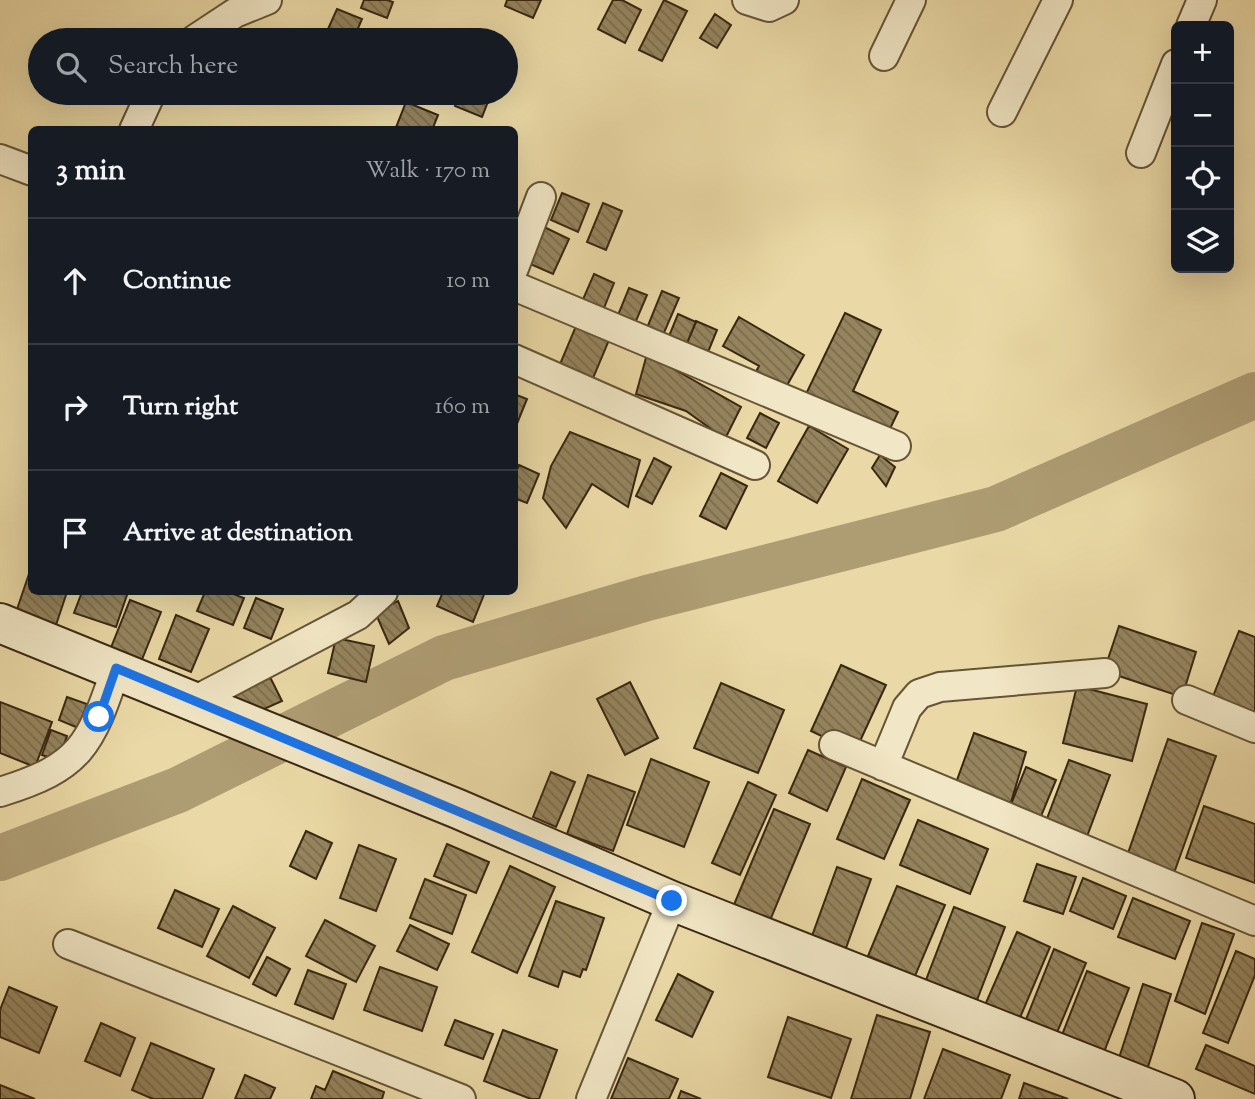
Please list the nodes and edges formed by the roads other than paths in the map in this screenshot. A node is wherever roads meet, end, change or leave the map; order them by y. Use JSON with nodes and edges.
{"nodes":[{"id":1,"x":267,"y":0,"type":"edge"},
{"id":2,"x":747,"y":0,"type":"edge"},
{"id":3,"x":784,"y":0,"type":"edge"},
{"id":4,"x":911,"y":0,"type":"edge"},
{"id":5,"x":1058,"y":0,"type":"edge"},
{"id":6,"x":1202,"y":0,"type":"edge"},
{"id":7,"x":1193,"y":21,"type":"edge"},
{"id":8,"x":212,"y":28,"type":"edge"},
{"id":9,"x":884,"y":56,"type":"dead end"},
{"id":10,"x":1171,"y":77,"type":"edge"},
{"id":11,"x":145,"y":105,"type":"edge"},
{"id":12,"x":1002,"y":112,"type":"dead end"},
{"id":13,"x":136,"y":126,"type":"edge"},
{"id":14,"x":1141,"y":153,"type":"dead end"},
{"id":15,"x":0,"y":159,"type":"edge"},
{"id":16,"x":28,"y":170,"type":"edge"},
{"id":17,"x":541,"y":197,"type":"dead end"},
{"id":18,"x":518,"y":257,"type":"edge"},
{"id":19,"x":518,"y":288,"type":"edge"},
{"id":20,"x":518,"y":361,"type":"edge"},
{"id":21,"x":896,"y":446,"type":"dead end"},
{"id":22,"x":755,"y":465,"type":"dead end"},
{"id":23,"x":380,"y":595,"type":"edge"},
{"id":24,"x":0,"y":623,"type":"edge"},
{"id":25,"x":116,"y":668,"type":"junction"},
{"id":26,"x":1105,"y":673,"type":"dead end"},
{"id":27,"x":1187,"y":700,"type":"dead end"},
{"id":28,"x":192,"y":702,"type":"junction"},
{"id":29,"x":1255,"y":728,"type":"edge"},
{"id":30,"x":834,"y":745,"type":"dead end"},
{"id":31,"x":883,"y":766,"type":"junction"},
{"id":32,"x":0,"y":792,"type":"edge"},
{"id":33,"x":672,"y":901,"type":"junction"},
{"id":34,"x":1255,"y":921,"type":"edge"},
{"id":35,"x":68,"y":944,"type":"dead end"},
{"id":36,"x":461,"y":1099,"type":"edge"},
{"id":37,"x":591,"y":1099,"type":"edge"},
{"id":38,"x":1175,"y":1099,"type":"edge"}],
"edges":[{"from":1,"to":8,"type":"street"},
{"from":2,"to":3,"type":"street"},
{"from":4,"to":9,"type":"street"},
{"from":5,"to":12,"type":"street"},
{"from":6,"to":7,"type":"street"},
{"from":10,"to":14,"type":"street"},
{"from":11,"to":13,"type":"street"},
{"from":15,"to":16,"type":"street"},
{"from":17,"to":18,"type":"street"},
{"from":19,"to":21,"type":"street"},
{"from":20,"to":22,"type":"street"},
{"from":23,"to":28,"type":"street"},
{"from":24,"to":25,"type":"street"},
{"from":25,"to":28,"type":"street"},
{"from":25,"to":32,"type":"street"},
{"from":26,"to":31,"type":"street"},
{"from":27,"to":29,"type":"street"},
{"from":28,"to":33,"type":"street"},
{"from":30,"to":31,"type":"street"},
{"from":31,"to":34,"type":"street"},
{"from":33,"to":37,"type":"street"},
{"from":33,"to":38,"type":"street"},
{"from":35,"to":36,"type":"street"}]}
